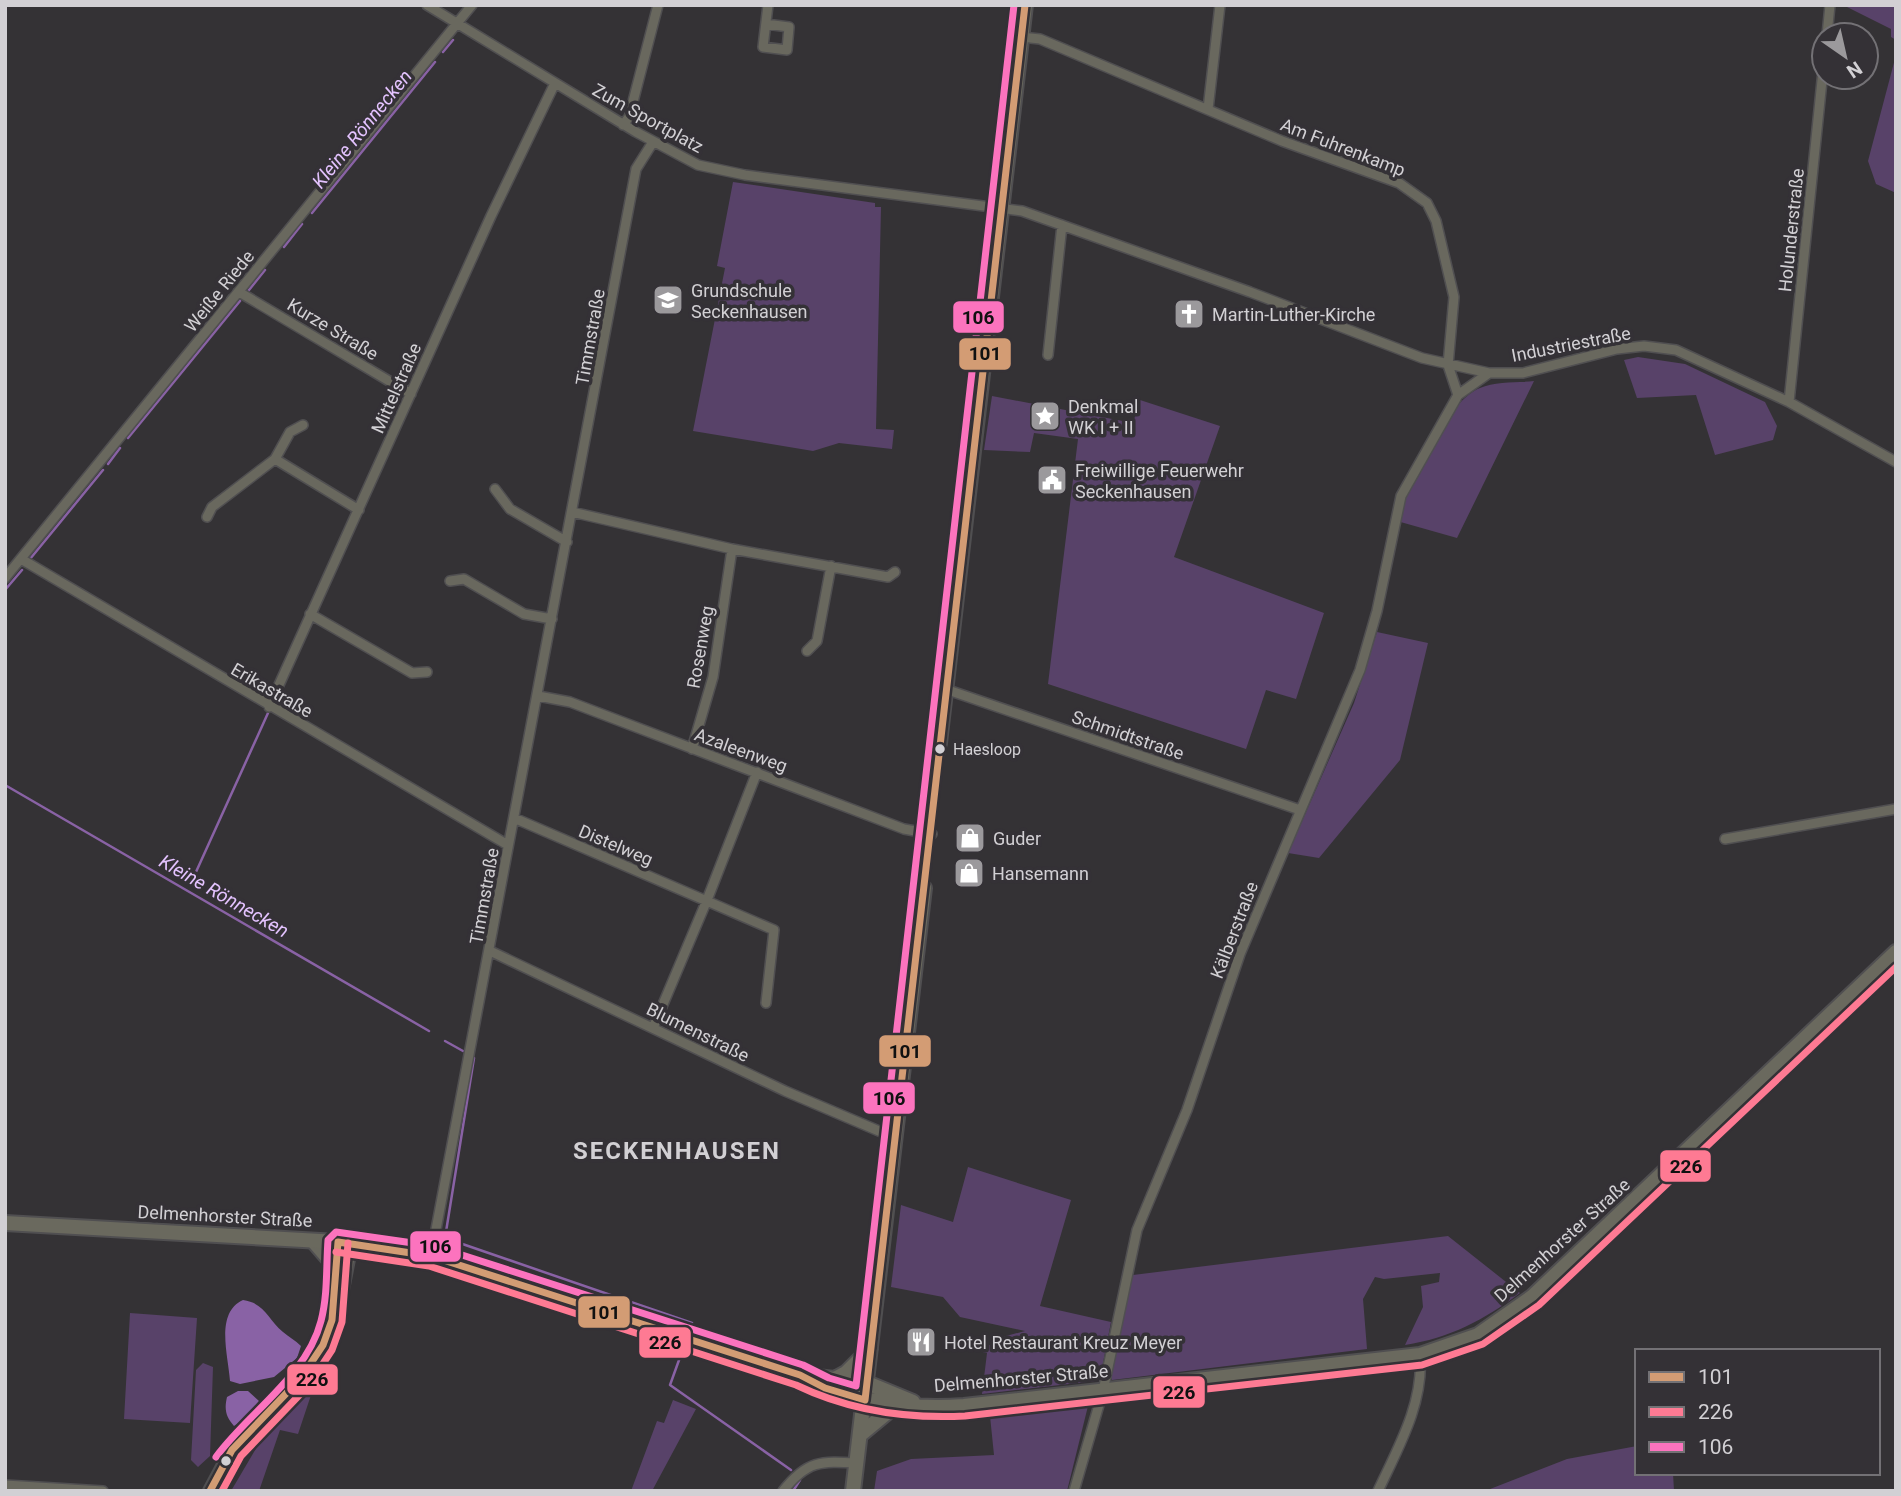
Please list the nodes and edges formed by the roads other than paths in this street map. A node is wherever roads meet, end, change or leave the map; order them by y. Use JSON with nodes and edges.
{"nodes":[{"id":1,"x":427,"y":5,"type":"edge"},
{"id":2,"x":472,"y":5,"type":"edge"},
{"id":3,"x":658,"y":5,"type":"edge"},
{"id":4,"x":768,"y":5,"type":"edge"},
{"id":5,"x":1025,"y":5,"type":"edge"},
{"id":6,"x":1220,"y":5,"type":"edge"},
{"id":7,"x":457,"y":23,"type":"junction"},
{"id":8,"x":766,"y":24,"type":"dead end"},
{"id":9,"x":1021,"y":37,"type":"junction"},
{"id":10,"x":555,"y":83,"type":"junction"},
{"id":11,"x":1821,"y":91,"type":"edge"},
{"id":12,"x":1208,"y":109,"type":"junction"},
{"id":13,"x":624,"y":125,"type":"junction"},
{"id":14,"x":653,"y":142,"type":"junction"},
{"id":15,"x":1002,"y":207,"type":"junction"},
{"id":16,"x":1062,"y":225,"type":"junction"},
{"id":17,"x":239,"y":292,"type":"junction"},
{"id":18,"x":1048,"y":355,"type":"dead end"},
{"id":19,"x":1448,"y":365,"type":"junction"},
{"id":20,"x":1489,"y":373,"type":"junction"},
{"id":21,"x":411,"y":394,"type":"junction"},
{"id":22,"x":1458,"y":395,"type":"junction"},
{"id":23,"x":1789,"y":402,"type":"junction"},
{"id":24,"x":303,"y":425,"type":"dead end"},
{"id":25,"x":275,"y":459,"type":"junction"},
{"id":26,"x":1896,"y":463,"type":"edge"},
{"id":27,"x":495,"y":489,"type":"dead end"},
{"id":28,"x":359,"y":510,"type":"junction"},
{"id":29,"x":572,"y":512,"type":"junction"},
{"id":30,"x":207,"y":517,"type":"dead end"},
{"id":31,"x":567,"y":542,"type":"junction"},
{"id":32,"x":732,"y":549,"type":"junction"},
{"id":33,"x":21,"y":559,"type":"junction"},
{"id":34,"x":831,"y":566,"type":"junction"},
{"id":35,"x":895,"y":572,"type":"dead end"},
{"id":36,"x":5,"y":578,"type":"edge"},
{"id":37,"x":450,"y":581,"type":"dead end"},
{"id":38,"x":310,"y":614,"type":"junction"},
{"id":39,"x":552,"y":619,"type":"junction"},
{"id":40,"x":807,"y":651,"type":"dead end"},
{"id":41,"x":427,"y":672,"type":"dead end"},
{"id":42,"x":945,"y":689,"type":"junction"},
{"id":43,"x":538,"y":696,"type":"junction"},
{"id":44,"x":269,"y":707,"type":"junction"},
{"id":45,"x":692,"y":749,"type":"junction"},
{"id":46,"x":757,"y":772,"type":"junction"},
{"id":47,"x":1896,"y":809,"type":"edge"},
{"id":48,"x":1300,"y":810,"type":"junction"},
{"id":49,"x":513,"y":818,"type":"junction"},
{"id":50,"x":928,"y":833,"type":"junction"},
{"id":51,"x":1725,"y":839,"type":"dead end"},
{"id":52,"x":508,"y":845,"type":"junction"},
{"id":53,"x":707,"y":900,"type":"junction"},
{"id":54,"x":490,"y":951,"type":"junction"},
{"id":55,"x":1896,"y":952,"type":"edge"},
{"id":56,"x":766,"y":1003,"type":"dead end"},
{"id":57,"x":653,"y":1028,"type":"junction"},
{"id":58,"x":893,"y":1137,"type":"junction"},
{"id":59,"x":5,"y":1223,"type":"edge"},
{"id":60,"x":312,"y":1241,"type":"junction"},
{"id":61,"x":344,"y":1243,"type":"junction"},
{"id":62,"x":431,"y":1256,"type":"junction"},
{"id":63,"x":337,"y":1270,"type":"junction"},
{"id":64,"x":870,"y":1349,"type":"junction"},
{"id":65,"x":1420,"y":1354,"type":"junction"},
{"id":66,"x":800,"y":1375,"type":"junction"},
{"id":67,"x":835,"y":1378,"type":"junction"},
{"id":68,"x":867,"y":1383,"type":"junction"},
{"id":69,"x":1103,"y":1391,"type":"junction"},
{"id":70,"x":865,"y":1400,"type":"junction"},
{"id":71,"x":896,"y":1405,"type":"junction"},
{"id":72,"x":918,"y":1405,"type":"junction"},
{"id":73,"x":861,"y":1434,"type":"junction"},
{"id":74,"x":858,"y":1463,"type":"junction"},
{"id":75,"x":5,"y":1485,"type":"edge"},
{"id":76,"x":103,"y":1491,"type":"edge"},
{"id":77,"x":210,"y":1491,"type":"edge"},
{"id":78,"x":219,"y":1491,"type":"edge"},
{"id":79,"x":783,"y":1491,"type":"edge"},
{"id":80,"x":853,"y":1491,"type":"edge"},
{"id":81,"x":1074,"y":1491,"type":"edge"},
{"id":82,"x":1378,"y":1491,"type":"edge"}],
"edges":[{"from":1,"to":7,"type":"street","name":"Zum Sportplatz"},
{"from":2,"to":7,"type":"street","name":"Weiße Riede"},
{"from":3,"to":13,"type":"street"},
{"from":4,"to":8,"type":"street"},
{"from":5,"to":9,"type":"main road"},
{"from":6,"to":12,"type":"street"},
{"from":7,"to":10,"type":"street","name":"Zum Sportplatz"},
{"from":7,"to":17,"type":"street","name":"Weiße Riede"},
{"from":9,"to":12,"type":"street","name":"Am Fuhrenkamp"},
{"from":9,"to":15,"type":"main road"},
{"from":10,"to":13,"type":"street","name":"Zum Sportplatz"},
{"from":10,"to":21,"type":"street","name":"Mittelstraße"},
{"from":11,"to":23,"type":"street","name":"Holunderstraße"},
{"from":12,"to":19,"type":"street","name":"Am Fuhrenkamp"},
{"from":13,"to":14,"type":"street","name":"Zum Sportplatz"},
{"from":14,"to":15,"type":"street","name":"Zum Sportplatz"},
{"from":14,"to":29,"type":"street","name":"Timmstraße"},
{"from":15,"to":16,"type":"street","name":"Industriestraße"},
{"from":15,"to":42,"type":"main road"},
{"from":16,"to":18,"type":"street"},
{"from":16,"to":19,"type":"street","name":"Industriestraße"},
{"from":17,"to":21,"type":"street","name":"Kurze Straße"},
{"from":17,"to":33,"type":"street","name":"Weiße Riede"},
{"from":19,"to":20,"type":"street","name":"Industriestraße"},
{"from":19,"to":22,"type":"street"},
{"from":20,"to":22,"type":"street","name":"Kälberstraße"},
{"from":20,"to":23,"type":"street","name":"Industriestraße"},
{"from":21,"to":28,"type":"street","name":"Mittelstraße"},
{"from":22,"to":48,"type":"street","name":"Kälberstraße"},
{"from":23,"to":26,"type":"street","name":"Industriestraße"},
{"from":24,"to":25,"type":"street"},
{"from":25,"to":28,"type":"street"},
{"from":25,"to":30,"type":"street"},
{"from":27,"to":31,"type":"street"},
{"from":28,"to":38,"type":"street","name":"Mittelstraße"},
{"from":29,"to":31,"type":"street","name":"Timmstraße"},
{"from":29,"to":32,"type":"street"},
{"from":31,"to":39,"type":"street","name":"Timmstraße"},
{"from":32,"to":34,"type":"street"},
{"from":32,"to":45,"type":"street","name":"Rosenweg"},
{"from":33,"to":36,"type":"street","name":"Weiße Riede"},
{"from":33,"to":44,"type":"street","name":"Erikastraße"},
{"from":34,"to":35,"type":"street"},
{"from":34,"to":40,"type":"street"},
{"from":37,"to":39,"type":"street"},
{"from":38,"to":41,"type":"street"},
{"from":38,"to":44,"type":"street","name":"Mittelstraße"},
{"from":39,"to":43,"type":"street","name":"Timmstraße"},
{"from":42,"to":48,"type":"street","name":"Schmidtstraße"},
{"from":42,"to":50,"type":"main road"},
{"from":43,"to":45,"type":"street","name":"Azaleenweg"},
{"from":43,"to":49,"type":"street","name":"Timmstraße"},
{"from":44,"to":52,"type":"street","name":"Erikastraße"},
{"from":45,"to":46,"type":"street","name":"Azaleenweg"},
{"from":46,"to":50,"type":"street","name":"Azaleenweg"},
{"from":46,"to":53,"type":"street"},
{"from":47,"to":51,"type":"street"},
{"from":48,"to":69,"type":"street","name":"Kälberstraße"},
{"from":49,"to":52,"type":"street","name":"Timmstraße"},
{"from":49,"to":53,"type":"street","name":"Distelweg"},
{"from":50,"to":58,"type":"main road"},
{"from":52,"to":54,"type":"street","name":"Timmstraße"},
{"from":53,"to":56,"type":"street","name":"Distelweg"},
{"from":53,"to":57,"type":"street"},
{"from":54,"to":57,"type":"street","name":"Blumenstraße"},
{"from":54,"to":62,"type":"street","name":"Timmstraße"},
{"from":55,"to":65,"type":"main road","name":"Delmenhorster Straße"},
{"from":57,"to":58,"type":"street","name":"Blumenstraße"},
{"from":58,"to":64,"type":"main road"},
{"from":59,"to":60,"type":"main road","name":"Delmenhorster Straße"},
{"from":60,"to":61,"type":"main road","name":"Delmenhorster Straße"},
{"from":60,"to":63,"type":"street"},
{"from":61,"to":62,"type":"main road","name":"Delmenhorster Straße"},
{"from":61,"to":63,"type":"street"},
{"from":61,"to":78,"type":"street"},
{"from":62,"to":66,"type":"main road","name":"Delmenhorster Straße"},
{"from":63,"to":77,"type":"street"},
{"from":64,"to":67,"type":"main road"},
{"from":64,"to":68,"type":"main road"},
{"from":65,"to":69,"type":"main road","name":"Delmenhorster Straße"},
{"from":65,"to":82,"type":"street"},
{"from":66,"to":67,"type":"main road","name":"Delmenhorster Straße"},
{"from":66,"to":70,"type":"main road","name":"Delmenhorster Straße"},
{"from":67,"to":68,"type":"main road","name":"Delmenhorster Straße"},
{"from":68,"to":70,"type":"main road"},
{"from":68,"to":72,"type":"main road","name":"Delmenhorster Straße"},
{"from":69,"to":72,"type":"main road","name":"Delmenhorster Straße"},
{"from":69,"to":81,"type":"street","name":"Kälberstraße"},
{"from":70,"to":71,"type":"main road","name":"Delmenhorster Straße"},
{"from":70,"to":73,"type":"main road"},
{"from":71,"to":72,"type":"main road","name":"Delmenhorster Straße"},
{"from":71,"to":73,"type":"main road"},
{"from":73,"to":74,"type":"main road"},
{"from":74,"to":79,"type":"street"},
{"from":74,"to":80,"type":"main road"},
{"from":75,"to":76,"type":"street"}]}
